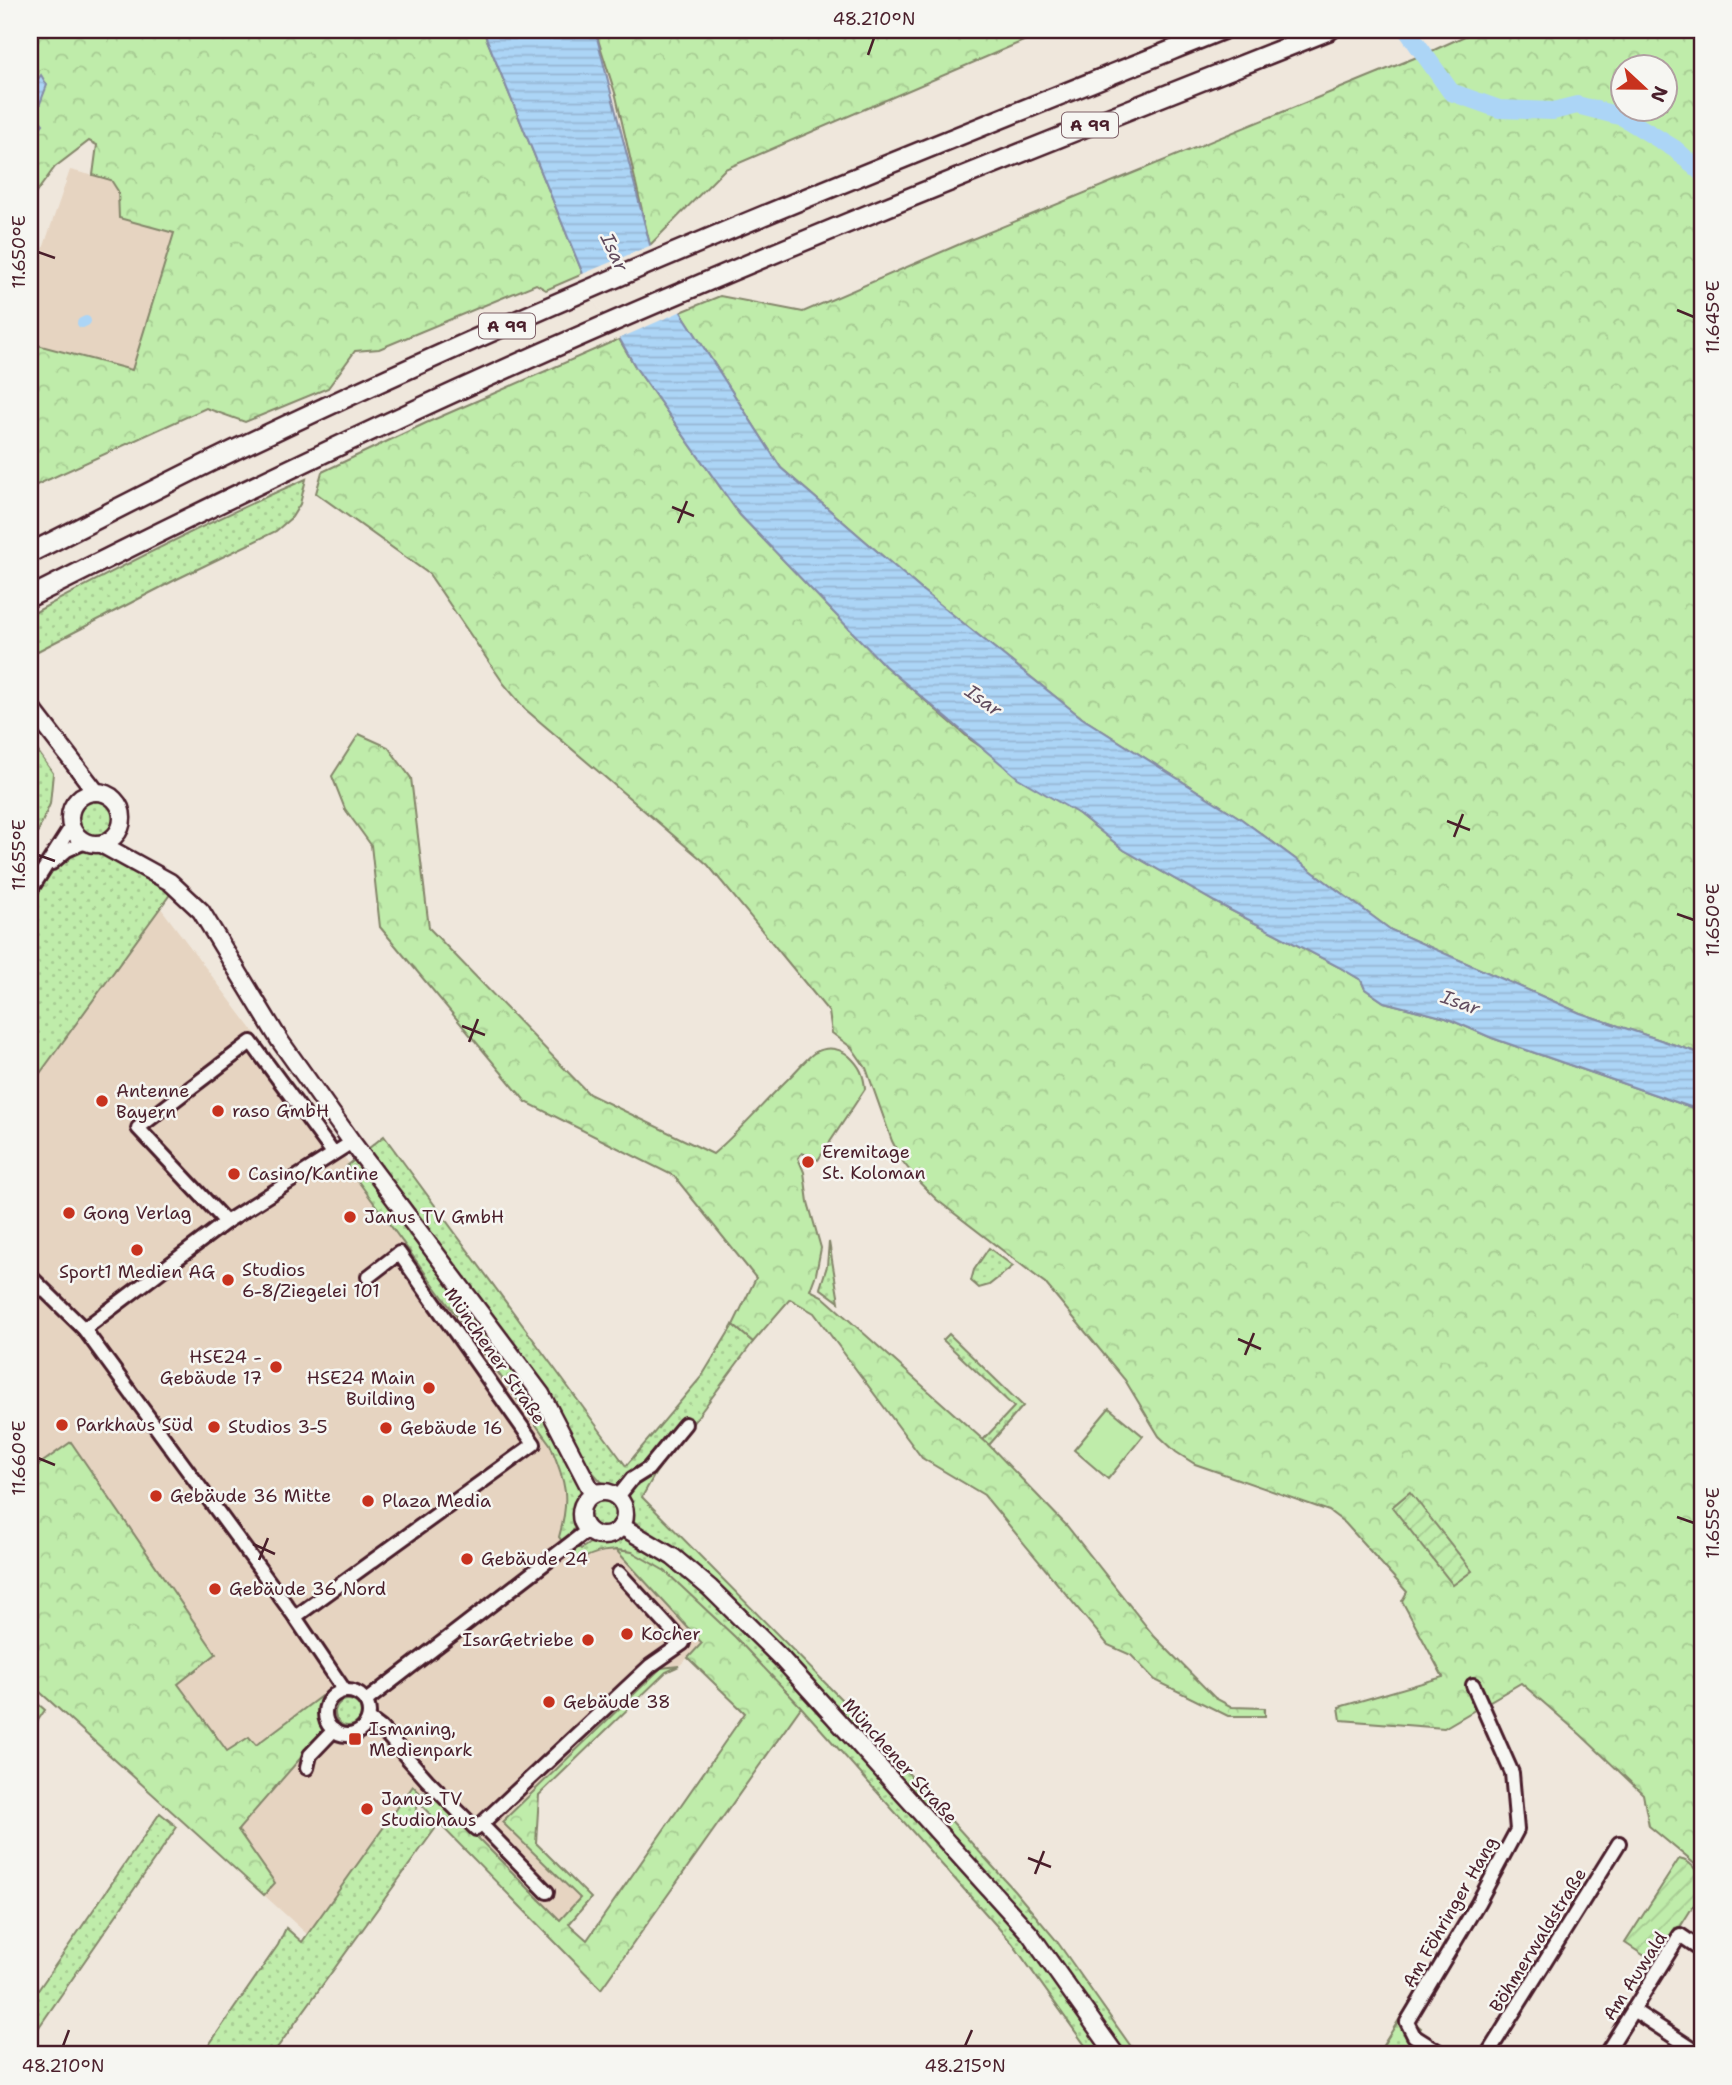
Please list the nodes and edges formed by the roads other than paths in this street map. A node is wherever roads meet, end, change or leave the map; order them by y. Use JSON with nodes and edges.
{"nodes":[{"id":1,"x":1222,"y":30,"type":"edge"},
{"id":2,"x":1330,"y":30,"type":"edge"},
{"id":3,"x":30,"y":553,"type":"edge"},
{"id":4,"x":30,"y":597,"type":"edge"},
{"id":5,"x":30,"y":706,"type":"edge"},
{"id":6,"x":66,"y":756,"type":"junction"},
{"id":7,"x":96,"y":793,"type":"junction"},
{"id":8,"x":74,"y":804,"type":"junction"},
{"id":9,"x":120,"y":826,"type":"junction"},
{"id":10,"x":71,"y":827,"type":"junction"},
{"id":11,"x":93,"y":843,"type":"junction"},
{"id":12,"x":40,"y":876,"type":"junction"},
{"id":13,"x":162,"y":876,"type":"junction"},
{"id":14,"x":30,"y":891,"type":"edge"},
{"id":15,"x":352,"y":1142,"type":"junction"},
{"id":16,"x":333,"y":1153,"type":"junction"},
{"id":17,"x":226,"y":1222,"type":"junction"},
{"id":18,"x":30,"y":1276,"type":"edge"},
{"id":19,"x":368,"y":1276,"type":"dead end"},
{"id":20,"x":84,"y":1329,"type":"junction"},
{"id":21,"x":685,"y":1424,"type":"dead end"},
{"id":22,"x":593,"y":1494,"type":"junction"},
{"id":23,"x":617,"y":1497,"type":"junction"},
{"id":24,"x":621,"y":1526,"type":"junction"},
{"id":25,"x":588,"y":1530,"type":"junction"},
{"id":26,"x":619,"y":1573,"type":"dead end"},
{"id":27,"x":295,"y":1617,"type":"junction"},
{"id":28,"x":1473,"y":1685,"type":"dead end"},
{"id":29,"x":345,"y":1690,"type":"junction"},
{"id":30,"x":366,"y":1701,"type":"junction"},
{"id":31,"x":369,"y":1719,"type":"junction"},
{"id":32,"x":334,"y":1730,"type":"junction"},
{"id":33,"x":307,"y":1768,"type":"dead end"},
{"id":34,"x":481,"y":1824,"type":"junction"},
{"id":35,"x":1619,"y":1843,"type":"dead end"},
{"id":36,"x":547,"y":1892,"type":"dead end"},
{"id":37,"x":1702,"y":1950,"type":"edge"},
{"id":38,"x":1633,"y":2010,"type":"junction"},
{"id":39,"x":1116,"y":2055,"type":"edge"},
{"id":40,"x":1444,"y":2055,"type":"edge"},
{"id":41,"x":1487,"y":2055,"type":"edge"},
{"id":42,"x":1605,"y":2055,"type":"edge"},
{"id":43,"x":1702,"y":2055,"type":"edge"}],
"edges":[{"from":1,"to":3,"type":"highway","number":"A 99"},
{"from":2,"to":4,"type":"highway","number":"A 99"},
{"from":5,"to":6,"type":"main road"},
{"from":6,"to":7,"type":"main road"},
{"from":6,"to":8,"type":"main road"},
{"from":7,"to":8,"type":"main road"},
{"from":7,"to":9,"type":"main road"},
{"from":8,"to":10,"type":"main road"},
{"from":9,"to":11,"type":"main road"},
{"from":9,"to":13,"type":"main road","name":"Münchener Straße"},
{"from":10,"to":11,"type":"main road"},
{"from":10,"to":12,"type":"street"},
{"from":11,"to":12,"type":"street"},
{"from":11,"to":13,"type":"main road","name":"Münchener Straße"},
{"from":12,"to":14,"type":"street"},
{"from":13,"to":15,"type":"main road","name":"Münchener Straße"},
{"from":15,"to":16,"type":"street"},
{"from":15,"to":22,"type":"main road","name":"Münchener Straße"},
{"from":16,"to":17,"type":"street"},
{"from":16,"to":17,"type":"street"},
{"from":17,"to":20,"type":"street"},
{"from":18,"to":20,"type":"street"},
{"from":19,"to":27,"type":"street","name":"Münchener Straße"},
{"from":20,"to":27,"type":"street"},
{"from":21,"to":23,"type":"street"},
{"from":22,"to":23,"type":"main road"},
{"from":22,"to":25,"type":"main road"},
{"from":23,"to":24,"type":"main road"},
{"from":24,"to":25,"type":"main road"},
{"from":24,"to":39,"type":"main road","name":"Münchener Straße"},
{"from":25,"to":30,"type":"street"},
{"from":26,"to":34,"type":"street"},
{"from":27,"to":29,"type":"street"},
{"from":28,"to":40,"type":"street","name":"Am Föhringer Hang"},
{"from":29,"to":30,"type":"street"},
{"from":29,"to":32,"type":"street"},
{"from":30,"to":31,"type":"street"},
{"from":31,"to":32,"type":"street"},
{"from":31,"to":34,"type":"street"},
{"from":32,"to":33,"type":"street"},
{"from":34,"to":36,"type":"street"},
{"from":35,"to":41,"type":"street","name":"Böhmerwaldstraße"},
{"from":37,"to":38,"type":"street","name":"Am Auwald"},
{"from":38,"to":42,"type":"street","name":"Am Auwald"},
{"from":38,"to":43,"type":"street"}]}
